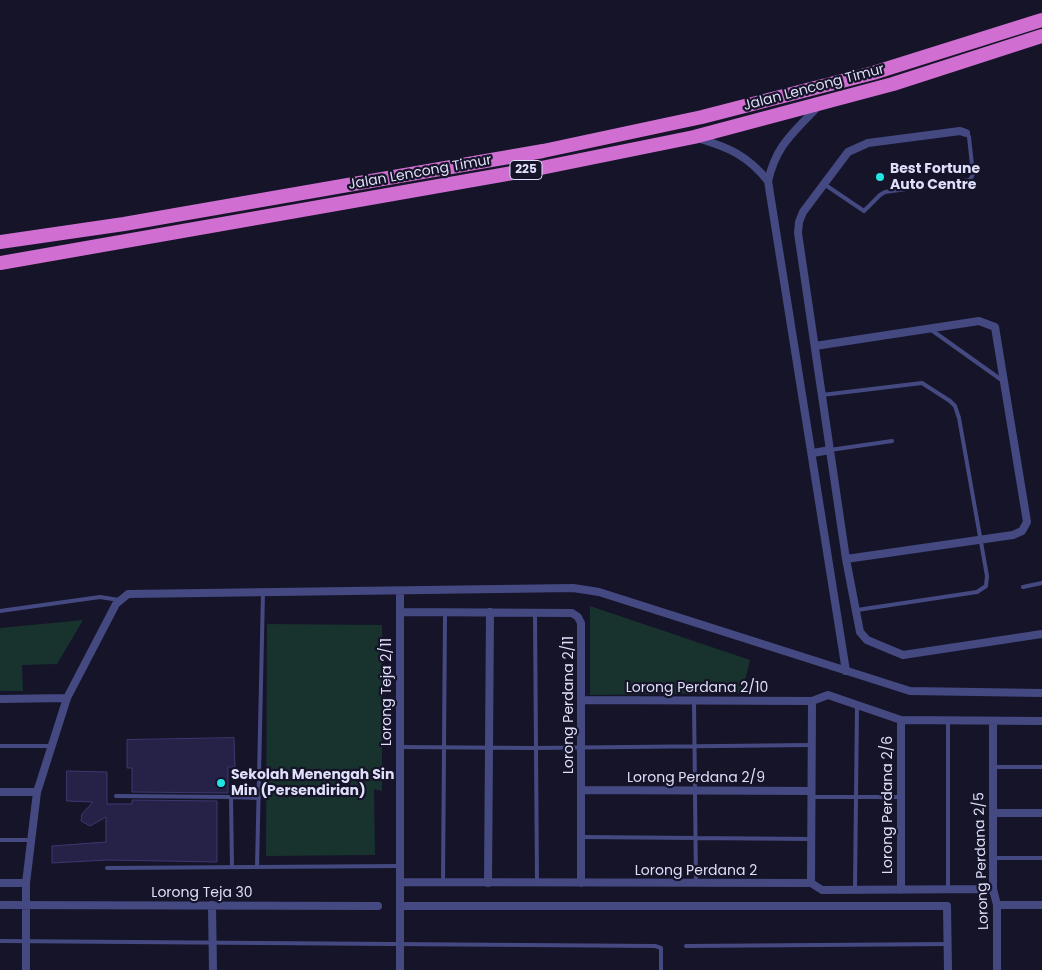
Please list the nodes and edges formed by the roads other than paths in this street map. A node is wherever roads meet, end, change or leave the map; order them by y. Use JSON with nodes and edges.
{"nodes":[{"id":1,"x":1042,"y":20,"type":"edge"},
{"id":2,"x":1042,"y":36,"type":"edge"},
{"id":3,"x":819,"y":105,"type":"junction"},
{"id":4,"x":966,"y":133,"type":"joint"},
{"id":5,"x":694,"y":137,"type":"junction"},
{"id":6,"x":768,"y":181,"type":"junction"},
{"id":7,"x":824,"y":184,"type":"junction"},
{"id":8,"x":0,"y":242,"type":"edge"},
{"id":9,"x":0,"y":263,"type":"edge"},
{"id":10,"x":929,"y":329,"type":"junction"},
{"id":11,"x":815,"y":346,"type":"junction"},
{"id":12,"x":1005,"y":383,"type":"junction"},
{"id":13,"x":822,"y":395,"type":"junction"},
{"id":14,"x":892,"y":441,"type":"dead end"},
{"id":15,"x":830,"y":450,"type":"junction"},
{"id":16,"x":813,"y":452,"type":"junction"},
{"id":17,"x":981,"y":540,"type":"junction"},
{"id":18,"x":846,"y":559,"type":"junction"},
{"id":19,"x":1042,"y":583,"type":"edge"},
{"id":20,"x":1022,"y":587,"type":"dead end"},
{"id":21,"x":400,"y":591,"type":"junction"},
{"id":22,"x":263,"y":592,"type":"junction"},
{"id":23,"x":119,"y":600,"type":"junction"},
{"id":24,"x":855,"y":610,"type":"junction"},
{"id":25,"x":0,"y":611,"type":"edge"},
{"id":26,"x":400,"y":612,"type":"junction"},
{"id":27,"x":444,"y":612,"type":"junction"},
{"id":28,"x":490,"y":612,"type":"junction"},
{"id":29,"x":535,"y":612,"type":"junction"},
{"id":30,"x":1042,"y":634,"type":"edge"},
{"id":31,"x":846,"y":671,"type":"junction"},
{"id":32,"x":1042,"y":694,"type":"edge"},
{"id":33,"x":67,"y":698,"type":"junction"},
{"id":34,"x":0,"y":699,"type":"edge"},
{"id":35,"x":582,"y":700,"type":"junction"},
{"id":36,"x":694,"y":701,"type":"junction"},
{"id":37,"x":812,"y":701,"type":"junction"},
{"id":38,"x":857,"y":706,"type":"junction"},
{"id":39,"x":901,"y":720,"type":"junction"},
{"id":40,"x":948,"y":721,"type":"junction"},
{"id":41,"x":993,"y":721,"type":"junction"},
{"id":42,"x":1042,"y":721,"type":"edge"},
{"id":43,"x":694,"y":745,"type":"junction"},
{"id":44,"x":811,"y":745,"type":"junction"},
{"id":45,"x":0,"y":746,"type":"edge"},
{"id":46,"x":51,"y":746,"type":"junction"},
{"id":47,"x":400,"y":747,"type":"junction"},
{"id":48,"x":582,"y":747,"type":"junction"},
{"id":49,"x":443,"y":748,"type":"junction"},
{"id":50,"x":489,"y":748,"type":"junction"},
{"id":51,"x":535,"y":748,"type":"junction"},
{"id":52,"x":993,"y":767,"type":"junction"},
{"id":53,"x":1042,"y":767,"type":"edge"},
{"id":54,"x":582,"y":790,"type":"junction"},
{"id":55,"x":695,"y":791,"type":"junction"},
{"id":56,"x":0,"y":792,"type":"edge"},
{"id":57,"x":36,"y":792,"type":"junction"},
{"id":58,"x":811,"y":794,"type":"junction"},
{"id":59,"x":116,"y":796,"type":"dead end"},
{"id":60,"x":856,"y":796,"type":"junction"},
{"id":61,"x":231,"y":797,"type":"junction"},
{"id":62,"x":901,"y":797,"type":"junction"},
{"id":63,"x":259,"y":798,"type":"junction"},
{"id":64,"x":993,"y":813,"type":"junction"},
{"id":65,"x":1042,"y":813,"type":"edge"},
{"id":66,"x":581,"y":837,"type":"junction"},
{"id":67,"x":695,"y":838,"type":"junction"},
{"id":68,"x":812,"y":839,"type":"junction"},
{"id":69,"x":0,"y":840,"type":"edge"},
{"id":70,"x":30,"y":840,"type":"junction"},
{"id":71,"x":993,"y":858,"type":"junction"},
{"id":72,"x":1042,"y":858,"type":"edge"},
{"id":73,"x":400,"y":866,"type":"junction"},
{"id":74,"x":232,"y":867,"type":"junction"},
{"id":75,"x":257,"y":867,"type":"junction"},
{"id":76,"x":107,"y":868,"type":"dead end"},
{"id":77,"x":400,"y":882,"type":"junction"},
{"id":78,"x":0,"y":883,"type":"edge"},
{"id":79,"x":442,"y":883,"type":"junction"},
{"id":80,"x":581,"y":883,"type":"junction"},
{"id":81,"x":810,"y":883,"type":"junction"},
{"id":82,"x":26,"y":884,"type":"junction"},
{"id":83,"x":488,"y":884,"type":"junction"},
{"id":84,"x":537,"y":884,"type":"junction"},
{"id":85,"x":696,"y":884,"type":"junction"},
{"id":86,"x":948,"y":889,"type":"junction"},
{"id":87,"x":993,"y":889,"type":"junction"},
{"id":88,"x":855,"y":890,"type":"junction"},
{"id":89,"x":901,"y":890,"type":"junction"},
{"id":90,"x":0,"y":905,"type":"edge"},
{"id":91,"x":26,"y":905,"type":"junction"},
{"id":92,"x":997,"y":905,"type":"junction"},
{"id":93,"x":1042,"y":905,"type":"edge"},
{"id":94,"x":212,"y":906,"type":"junction"},
{"id":95,"x":378,"y":906,"type":"dead end"},
{"id":96,"x":400,"y":906,"type":"junction"},
{"id":97,"x":0,"y":941,"type":"edge"},
{"id":98,"x":26,"y":942,"type":"junction"},
{"id":99,"x":212,"y":942,"type":"junction"},
{"id":100,"x":400,"y":944,"type":"junction"},
{"id":101,"x":948,"y":944,"type":"junction"},
{"id":102,"x":686,"y":946,"type":"dead end"},
{"id":103,"x":26,"y":970,"type":"edge"},
{"id":104,"x":213,"y":970,"type":"edge"},
{"id":105,"x":400,"y":970,"type":"edge"},
{"id":106,"x":661,"y":970,"type":"edge"},
{"id":107,"x":948,"y":970,"type":"edge"},
{"id":108,"x":997,"y":970,"type":"edge"}],
"edges":[{"from":1,"to":8,"type":"highway","name":"Jalan Lencong Timur","number":"225"},
{"from":2,"to":3,"type":"highway","name":"Jalan Lencong Timur","number":"225"},
{"from":3,"to":5,"type":"highway","name":"Jalan Lencong Timur","number":"225"},
{"from":3,"to":6,"type":"street"},
{"from":4,"to":7,"type":"street"},
{"from":4,"to":7,"type":"lane"},
{"from":5,"to":6,"type":"street"},
{"from":5,"to":9,"type":"highway","name":"Jalan Lencong Timur","number":"225"},
{"from":6,"to":16,"type":"street"},
{"from":7,"to":11,"type":"street"},
{"from":10,"to":11,"type":"street"},
{"from":10,"to":12,"type":"lane"},
{"from":10,"to":12,"type":"street"},
{"from":11,"to":13,"type":"street"},
{"from":12,"to":17,"type":"street"},
{"from":13,"to":15,"type":"street"},
{"from":13,"to":17,"type":"lane"},
{"from":14,"to":15,"type":"lane"},
{"from":15,"to":16,"type":"street"},
{"from":15,"to":18,"type":"street"},
{"from":16,"to":31,"type":"street"},
{"from":17,"to":18,"type":"street"},
{"from":17,"to":24,"type":"lane"},
{"from":18,"to":24,"type":"street"},
{"from":19,"to":20,"type":"lane"},
{"from":21,"to":22,"type":"street"},
{"from":21,"to":26,"type":"street","name":"Lorong Teja 2/11"},
{"from":21,"to":31,"type":"street"},
{"from":22,"to":23,"type":"street"},
{"from":22,"to":63,"type":"lane"},
{"from":23,"to":25,"type":"lane"},
{"from":23,"to":33,"type":"street"},
{"from":24,"to":30,"type":"street"},
{"from":26,"to":27,"type":"street","name":"Lorong Perdana 2/11"},
{"from":26,"to":47,"type":"street","name":"Lorong Teja 2/11"},
{"from":27,"to":28,"type":"street","name":"Lorong Perdana 2/11"},
{"from":27,"to":49,"type":"lane"},
{"from":28,"to":29,"type":"street","name":"Lorong Perdana 2/11"},
{"from":28,"to":50,"type":"street"},
{"from":29,"to":35,"type":"street","name":"Lorong Perdana 2/11"},
{"from":29,"to":51,"type":"lane"},
{"from":31,"to":32,"type":"street"},
{"from":33,"to":34,"type":"street"},
{"from":33,"to":46,"type":"street"},
{"from":35,"to":36,"type":"street","name":"Lorong Perdana 2/10"},
{"from":35,"to":48,"type":"street","name":"Lorong Perdana 2/11"},
{"from":36,"to":37,"type":"street","name":"Lorong Perdana 2/10"},
{"from":36,"to":43,"type":"lane"},
{"from":37,"to":38,"type":"street","name":"Lorong Perdana 2/10"},
{"from":37,"to":44,"type":"street"},
{"from":38,"to":39,"type":"street","name":"Lorong Perdana 2/10"},
{"from":38,"to":60,"type":"lane"},
{"from":39,"to":40,"type":"street","name":"Lorong Perdana 2/10"},
{"from":39,"to":62,"type":"street","name":"Lorong Perdana 2/6"},
{"from":40,"to":41,"type":"street","name":"Lorong Perdana 2/10"},
{"from":40,"to":86,"type":"lane"},
{"from":41,"to":42,"type":"street","name":"Lorong Perdana 2/10"},
{"from":41,"to":52,"type":"street","name":"Lorong Perdana 2/5"},
{"from":43,"to":44,"type":"lane"},
{"from":43,"to":48,"type":"lane"},
{"from":43,"to":55,"type":"lane"},
{"from":44,"to":58,"type":"street"},
{"from":45,"to":46,"type":"lane"},
{"from":46,"to":57,"type":"street"},
{"from":47,"to":49,"type":"lane"},
{"from":47,"to":73,"type":"street","name":"Lorong Teja 2/11"},
{"from":48,"to":51,"type":"lane"},
{"from":48,"to":54,"type":"street","name":"Lorong Perdana 2/11"},
{"from":49,"to":50,"type":"lane"},
{"from":49,"to":79,"type":"lane"},
{"from":50,"to":51,"type":"lane"},
{"from":50,"to":83,"type":"street"},
{"from":51,"to":84,"type":"lane"},
{"from":52,"to":53,"type":"lane"},
{"from":52,"to":64,"type":"street","name":"Lorong Perdana 2/5"},
{"from":54,"to":55,"type":"street","name":"Lorong Perdana 2/9"},
{"from":54,"to":66,"type":"street","name":"Lorong Perdana 2/11"},
{"from":55,"to":58,"type":"street","name":"Lorong Perdana 2/9"},
{"from":55,"to":67,"type":"lane"},
{"from":56,"to":57,"type":"street"},
{"from":57,"to":70,"type":"street"},
{"from":58,"to":60,"type":"lane"},
{"from":58,"to":68,"type":"street"},
{"from":59,"to":61,"type":"lane"},
{"from":60,"to":62,"type":"lane"},
{"from":60,"to":88,"type":"lane"},
{"from":61,"to":63,"type":"lane"},
{"from":61,"to":74,"type":"lane"},
{"from":62,"to":89,"type":"street","name":"Lorong Perdana 2/6"},
{"from":63,"to":75,"type":"lane"},
{"from":64,"to":65,"type":"street"},
{"from":64,"to":71,"type":"street","name":"Lorong Perdana 2/5"},
{"from":66,"to":67,"type":"lane"},
{"from":66,"to":80,"type":"street","name":"Lorong Perdana 2/11"},
{"from":67,"to":68,"type":"lane"},
{"from":67,"to":85,"type":"lane"},
{"from":68,"to":81,"type":"street"},
{"from":69,"to":70,"type":"lane"},
{"from":70,"to":82,"type":"street"},
{"from":71,"to":72,"type":"lane"},
{"from":71,"to":87,"type":"street","name":"Lorong Perdana 2/5"},
{"from":73,"to":75,"type":"lane"},
{"from":73,"to":77,"type":"street","name":"Lorong Teja 2/11"},
{"from":74,"to":75,"type":"lane"},
{"from":74,"to":76,"type":"lane"},
{"from":77,"to":79,"type":"street","name":"Lorong Perdana 2"},
{"from":77,"to":96,"type":"street","name":"Lorong Teja 2/11"},
{"from":78,"to":82,"type":"street"},
{"from":79,"to":83,"type":"street","name":"Lorong Perdana 2"},
{"from":80,"to":84,"type":"street","name":"Lorong Perdana 2"},
{"from":80,"to":85,"type":"street","name":"Lorong Perdana 2"},
{"from":81,"to":85,"type":"street","name":"Lorong Perdana 2"},
{"from":81,"to":88,"type":"street","name":"Lorong Perdana 2"},
{"from":82,"to":91,"type":"street"},
{"from":83,"to":84,"type":"street","name":"Lorong Perdana 2"},
{"from":86,"to":87,"type":"street","name":"Lorong Perdana 2"},
{"from":86,"to":89,"type":"street","name":"Lorong Perdana 2"},
{"from":87,"to":92,"type":"street","name":"Lorong Perdana 2/5"},
{"from":88,"to":89,"type":"street","name":"Lorong Perdana 2"},
{"from":90,"to":91,"type":"street","name":"Lorong Teja 30"},
{"from":91,"to":94,"type":"street","name":"Lorong Teja 30"},
{"from":91,"to":98,"type":"street"},
{"from":92,"to":93,"type":"street"},
{"from":92,"to":108,"type":"street","name":"Lorong Perdana 2/5"},
{"from":94,"to":95,"type":"street","name":"Lorong Teja 30"},
{"from":94,"to":99,"type":"street"},
{"from":96,"to":100,"type":"street","name":"Lorong Teja 2/11"},
{"from":96,"to":101,"type":"street"},
{"from":97,"to":98,"type":"lane"},
{"from":98,"to":99,"type":"lane"},
{"from":98,"to":103,"type":"street"},
{"from":99,"to":100,"type":"lane"},
{"from":99,"to":104,"type":"street"},
{"from":100,"to":105,"type":"street","name":"Lorong Teja 2/11"},
{"from":100,"to":106,"type":"lane"},
{"from":101,"to":102,"type":"lane"},
{"from":101,"to":107,"type":"street"}]}
